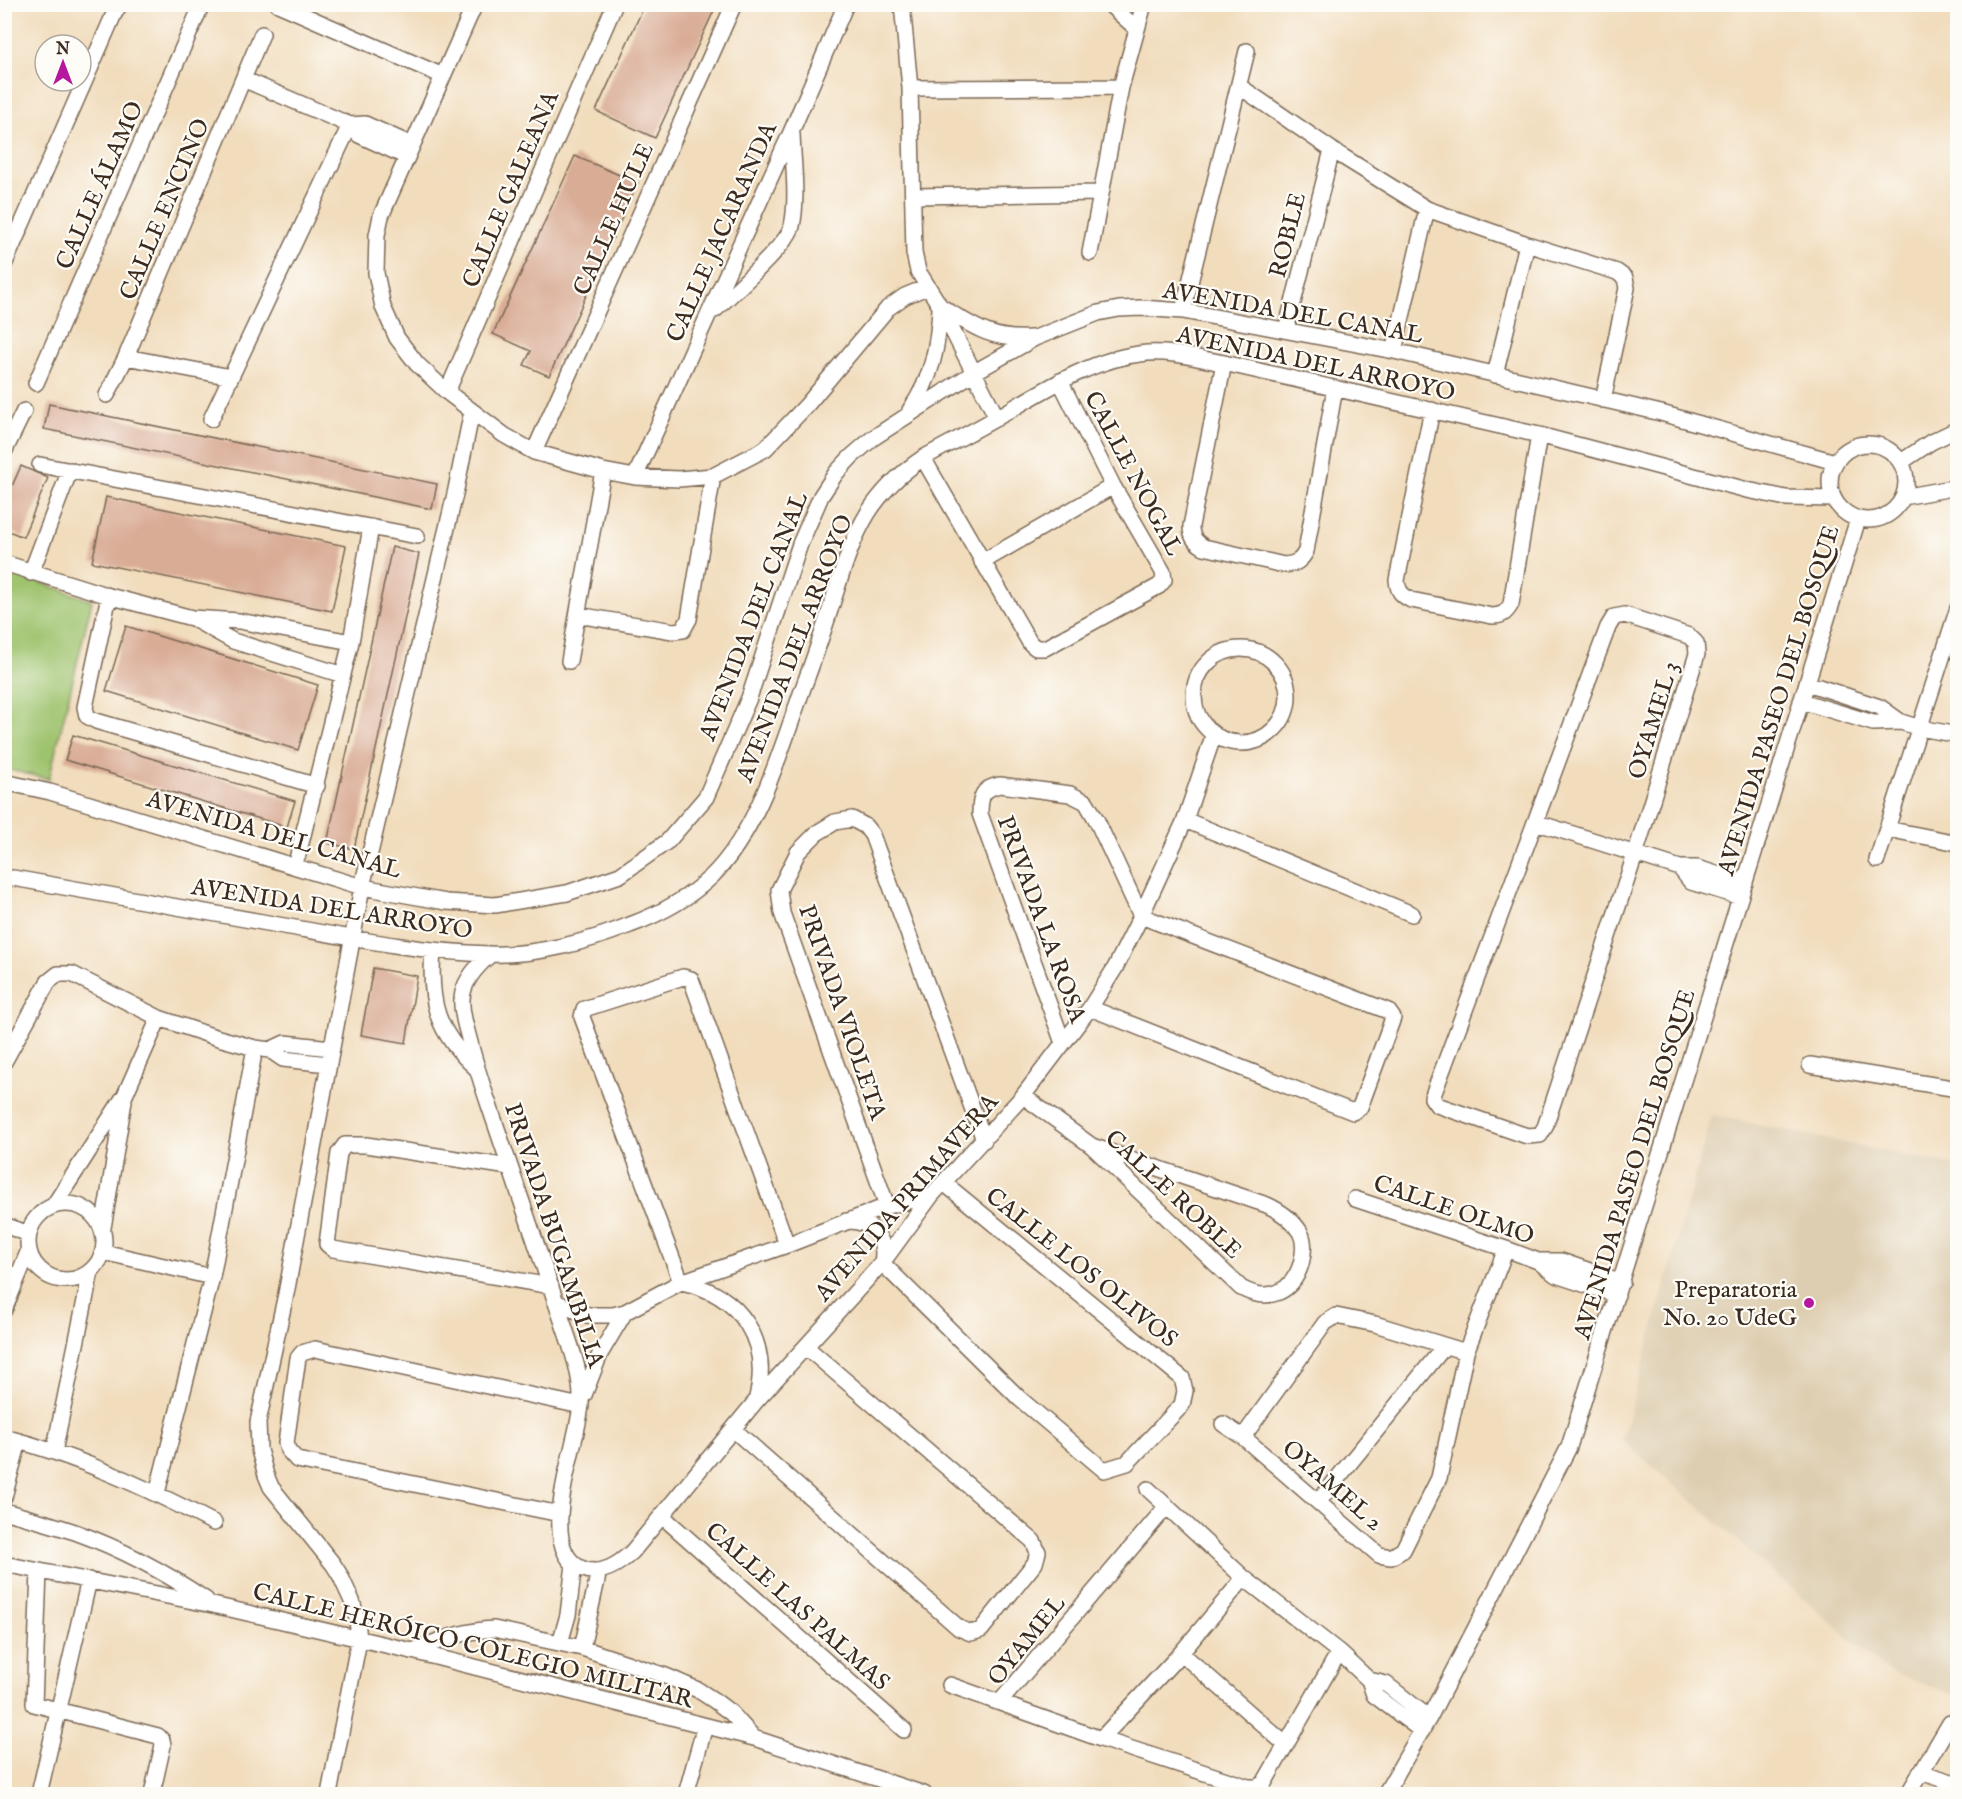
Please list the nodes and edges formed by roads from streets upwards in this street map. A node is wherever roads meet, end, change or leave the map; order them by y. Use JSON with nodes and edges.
{"nodes":[{"id":1,"x":120,"y":4,"type":"edge"},
{"id":2,"x":202,"y":4,"type":"edge"},
{"id":3,"x":615,"y":4,"type":"edge"},
{"id":4,"x":734,"y":4,"type":"edge"},
{"id":5,"x":846,"y":4,"type":"edge"},
{"id":6,"x":902,"y":4,"type":"edge"},
{"id":7,"x":1108,"y":4,"type":"edge"},
{"id":8,"x":1144,"y":4,"type":"edge"},
{"id":9,"x":278,"y":5,"type":"edge"},
{"id":10,"x":474,"y":5,"type":"edge"},
{"id":11,"x":1137,"y":30,"type":"junction"},
{"id":12,"x":262,"y":34,"type":"dead end"},
{"id":13,"x":1247,"y":51,"type":"dead end"},
{"id":14,"x":442,"y":76,"type":"junction"},
{"id":15,"x":243,"y":79,"type":"junction"},
{"id":16,"x":1239,"y":86,"type":"junction"},
{"id":17,"x":1121,"y":87,"type":"junction"},
{"id":18,"x":910,"y":88,"type":"junction"},
{"id":19,"x":350,"y":125,"type":"junction"},
{"id":20,"x":792,"y":130,"type":"junction"},
{"id":21,"x":1332,"y":150,"type":"junction"},
{"id":22,"x":409,"y":151,"type":"junction"},
{"id":23,"x":1100,"y":193,"type":"junction"},
{"id":24,"x":914,"y":196,"type":"junction"},
{"id":25,"x":1426,"y":209,"type":"junction"},
{"id":26,"x":1527,"y":244,"type":"junction"},
{"id":27,"x":1090,"y":254,"type":"dead end"},
{"id":28,"x":4,"y":265,"type":"edge"},
{"id":29,"x":927,"y":287,"type":"junction"},
{"id":30,"x":940,"y":306,"type":"junction"},
{"id":31,"x":1183,"y":311,"type":"junction"},
{"id":32,"x":708,"y":316,"type":"junction"},
{"id":33,"x":1287,"y":330,"type":"junction"},
{"id":34,"x":1035,"y":338,"type":"junction"},
{"id":35,"x":1394,"y":351,"type":"junction"},
{"id":36,"x":126,"y":357,"type":"junction"},
{"id":37,"x":1224,"y":363,"type":"junction"},
{"id":38,"x":973,"y":373,"type":"junction"},
{"id":39,"x":1495,"y":375,"type":"junction"},
{"id":40,"x":231,"y":377,"type":"junction"},
{"id":41,"x":1060,"y":381,"type":"junction"},
{"id":42,"x":36,"y":383,"type":"dead end"},
{"id":43,"x":1335,"y":388,"type":"junction"},
{"id":44,"x":447,"y":392,"type":"junction"},
{"id":45,"x":107,"y":395,"type":"dead end"},
{"id":46,"x":1603,"y":400,"type":"junction"},
{"id":47,"x":1432,"y":410,"type":"junction"},
{"id":48,"x":24,"y":411,"type":"dead end"},
{"id":49,"x":472,"y":411,"type":"junction"},
{"id":50,"x":907,"y":416,"type":"junction"},
{"id":51,"x":996,"y":418,"type":"junction"},
{"id":52,"x":211,"y":419,"type":"dead end"},
{"id":53,"x":1957,"y":428,"type":"edge"},
{"id":54,"x":1539,"y":435,"type":"junction"},
{"id":55,"x":4,"y":452,"type":"edge"},
{"id":56,"x":534,"y":452,"type":"junction"},
{"id":57,"x":923,"y":458,"type":"junction"},
{"id":58,"x":1835,"y":462,"type":"junction"},
{"id":59,"x":1901,"y":462,"type":"junction"},
{"id":60,"x":40,"y":465,"type":"dead end"},
{"id":61,"x":70,"y":470,"type":"junction"},
{"id":62,"x":603,"y":471,"type":"junction"},
{"id":63,"x":713,"y":476,"type":"junction"},
{"id":64,"x":635,"y":477,"type":"junction"},
{"id":65,"x":1113,"y":486,"type":"junction"},
{"id":66,"x":1958,"y":487,"type":"edge"},
{"id":67,"x":1904,"y":497,"type":"junction"},
{"id":68,"x":1834,"y":499,"type":"junction"},
{"id":69,"x":1858,"y":519,"type":"junction"},
{"id":70,"x":371,"y":527,"type":"junction"},
{"id":71,"x":417,"y":536,"type":"dead end"},
{"id":72,"x":982,"y":562,"type":"junction"},
{"id":73,"x":4,"y":563,"type":"edge"},
{"id":74,"x":31,"y":573,"type":"junction"},
{"id":75,"x":109,"y":596,"type":"junction"},
{"id":76,"x":1958,"y":608,"type":"edge"},
{"id":77,"x":578,"y":615,"type":"junction"},
{"id":78,"x":192,"y":618,"type":"junction"},
{"id":79,"x":1955,"y":626,"type":"edge"},
{"id":80,"x":351,"y":642,"type":"junction"},
{"id":81,"x":569,"y":661,"type":"dead end"},
{"id":82,"x":343,"y":675,"type":"junction"},
{"id":83,"x":1807,"y":683,"type":"junction"},
{"id":84,"x":1801,"y":701,"type":"junction"},
{"id":85,"x":1901,"y":722,"type":"junction"},
{"id":86,"x":1920,"y":728,"type":"junction"},
{"id":87,"x":1214,"y":734,"type":"junction"},
{"id":88,"x":1958,"y":735,"type":"edge"},
{"id":89,"x":4,"y":782,"type":"edge"},
{"id":90,"x":317,"y":786,"type":"junction"},
{"id":91,"x":1185,"y":819,"type":"junction"},
{"id":92,"x":1535,"y":822,"type":"junction"},
{"id":93,"x":1887,"y":829,"type":"junction"},
{"id":94,"x":1958,"y":843,"type":"edge"},
{"id":95,"x":298,"y":855,"type":"dead end"},
{"id":96,"x":1635,"y":855,"type":"junction"},
{"id":97,"x":1877,"y":860,"type":"dead end"},
{"id":98,"x":13,"y":878,"type":"dead end"},
{"id":99,"x":362,"y":887,"type":"junction"},
{"id":100,"x":1742,"y":890,"type":"junction"},
{"id":101,"x":1412,"y":914,"type":"dead end"},
{"id":102,"x":1142,"y":916,"type":"junction"},
{"id":103,"x":353,"y":937,"type":"junction"},
{"id":104,"x":433,"y":950,"type":"junction"},
{"id":105,"x":490,"y":954,"type":"junction"},
{"id":106,"x":1090,"y":1008,"type":"junction"},
{"id":107,"x":159,"y":1018,"type":"junction"},
{"id":108,"x":1063,"y":1043,"type":"junction"},
{"id":109,"x":331,"y":1048,"type":"junction"},
{"id":110,"x":263,"y":1049,"type":"junction"},
{"id":111,"x":4,"y":1062,"type":"edge"},
{"id":112,"x":328,"y":1064,"type":"junction"},
{"id":113,"x":1810,"y":1065,"type":"dead end"},
{"id":114,"x":476,"y":1068,"type":"junction"},
{"id":115,"x":1958,"y":1089,"type":"edge"},
{"id":116,"x":124,"y":1095,"type":"junction"},
{"id":117,"x":1023,"y":1096,"type":"junction"},
{"id":118,"x":984,"y":1140,"type":"junction"},
{"id":119,"x":1092,"y":1146,"type":"junction"},
{"id":120,"x":509,"y":1167,"type":"junction"},
{"id":121,"x":944,"y":1183,"type":"junction"},
{"id":122,"x":931,"y":1196,"type":"junction"},
{"id":123,"x":1355,"y":1199,"type":"dead end"},
{"id":124,"x":54,"y":1206,"type":"junction"},
{"id":125,"x":887,"y":1206,"type":"junction"},
{"id":126,"x":846,"y":1221,"type":"junction"},
{"id":127,"x":4,"y":1225,"type":"edge"},
{"id":128,"x":103,"y":1228,"type":"junction"},
{"id":129,"x":29,"y":1234,"type":"junction"},
{"id":130,"x":787,"y":1245,"type":"junction"},
{"id":131,"x":1506,"y":1249,"type":"junction"},
{"id":132,"x":29,"y":1250,"type":"junction"},
{"id":133,"x":104,"y":1252,"type":"junction"},
{"id":134,"x":882,"y":1263,"type":"junction"},
{"id":135,"x":91,"y":1271,"type":"junction"},
{"id":136,"x":212,"y":1277,"type":"junction"},
{"id":137,"x":681,"y":1282,"type":"junction"},
{"id":138,"x":1619,"y":1289,"type":"junction"},
{"id":139,"x":553,"y":1294,"type":"junction"},
{"id":140,"x":4,"y":1310,"type":"edge"},
{"id":141,"x":625,"y":1312,"type":"junction"},
{"id":142,"x":806,"y":1347,"type":"junction"},
{"id":143,"x":1444,"y":1347,"type":"junction"},
{"id":144,"x":1466,"y":1352,"type":"junction"},
{"id":145,"x":756,"y":1401,"type":"junction"},
{"id":146,"x":581,"y":1406,"type":"junction"},
{"id":147,"x":1223,"y":1424,"type":"dead end"},
{"id":148,"x":734,"y":1430,"type":"junction"},
{"id":149,"x":1243,"y":1437,"type":"junction"},
{"id":150,"x":12,"y":1439,"type":"edge"},
{"id":151,"x":54,"y":1452,"type":"junction"},
{"id":152,"x":1148,"y":1489,"type":"dead end"},
{"id":153,"x":158,"y":1493,"type":"junction"},
{"id":154,"x":4,"y":1497,"type":"edge"},
{"id":155,"x":1319,"y":1501,"type":"junction"},
{"id":156,"x":1167,"y":1506,"type":"junction"},
{"id":157,"x":4,"y":1511,"type":"edge"},
{"id":158,"x":560,"y":1514,"type":"junction"},
{"id":159,"x":662,"y":1516,"type":"junction"},
{"id":160,"x":214,"y":1523,"type":"dead end"},
{"id":161,"x":4,"y":1564,"type":"edge"},
{"id":162,"x":574,"y":1564,"type":"junction"},
{"id":163,"x":39,"y":1571,"type":"junction"},
{"id":164,"x":599,"y":1571,"type":"junction"},
{"id":165,"x":1244,"y":1578,"type":"junction"},
{"id":166,"x":89,"y":1580,"type":"junction"},
{"id":167,"x":213,"y":1605,"type":"junction"},
{"id":168,"x":359,"y":1640,"type":"junction"},
{"id":169,"x":560,"y":1643,"type":"junction"},
{"id":170,"x":582,"y":1648,"type":"junction"},
{"id":171,"x":412,"y":1651,"type":"junction"},
{"id":172,"x":1339,"y":1652,"type":"junction"},
{"id":173,"x":1181,"y":1653,"type":"junction"},
{"id":174,"x":950,"y":1685,"type":"dead end"},
{"id":175,"x":1000,"y":1702,"type":"junction"},
{"id":176,"x":59,"y":1710,"type":"junction"},
{"id":177,"x":1950,"y":1723,"type":"dead end"},
{"id":178,"x":1426,"y":1725,"type":"junction"},
{"id":179,"x":705,"y":1726,"type":"junction"},
{"id":180,"x":904,"y":1730,"type":"dead end"},
{"id":181,"x":754,"y":1738,"type":"junction"},
{"id":182,"x":1101,"y":1739,"type":"junction"},
{"id":183,"x":1285,"y":1744,"type":"junction"},
{"id":184,"x":1920,"y":1772,"type":"junction"},
{"id":185,"x":1958,"y":1785,"type":"edge"},
{"id":186,"x":39,"y":1794,"type":"edge"},
{"id":187,"x":152,"y":1794,"type":"edge"},
{"id":188,"x":329,"y":1794,"type":"edge"},
{"id":189,"x":686,"y":1794,"type":"edge"},
{"id":190,"x":924,"y":1794,"type":"edge"},
{"id":191,"x":1385,"y":1794,"type":"edge"},
{"id":192,"x":1908,"y":1794,"type":"edge"}],
"edges":[{"from":1,"to":28,"type":"street"},
{"from":2,"to":42,"type":"street","name":"CALLE ÁLAMO"},
{"from":3,"to":44,"type":"street","name":"CALLE GALEANA"},
{"from":4,"to":56,"type":"street","name":"CALLE HULE"},
{"from":5,"to":20,"type":"street","name":"CALLE JACARANDA"},
{"from":6,"to":18,"type":"street"},
{"from":7,"to":11,"type":"street"},
{"from":8,"to":11,"type":"street"},
{"from":9,"to":14,"type":"street"},
{"from":10,"to":14,"type":"street"},
{"from":11,"to":17,"type":"street"},
{"from":12,"to":15,"type":"street","name":"CALLE ENCINO"},
{"from":13,"to":16,"type":"street"},
{"from":14,"to":22,"type":"street"},
{"from":15,"to":19,"type":"street"},
{"from":15,"to":36,"type":"street","name":"CALLE ENCINO"},
{"from":16,"to":21,"type":"street"},
{"from":16,"to":31,"type":"street"},
{"from":17,"to":18,"type":"street"},
{"from":17,"to":23,"type":"street"},
{"from":18,"to":24,"type":"street"},
{"from":19,"to":22,"type":"street"},
{"from":19,"to":40,"type":"street"},
{"from":20,"to":32,"type":"street","name":"CALLE JACARANDA"},
{"from":20,"to":32,"type":"street"},
{"from":21,"to":25,"type":"street"},
{"from":21,"to":33,"type":"street","name":"ROBLE"},
{"from":22,"to":44,"type":"street"},
{"from":23,"to":24,"type":"street"},
{"from":23,"to":27,"type":"street"},
{"from":24,"to":29,"type":"street"},
{"from":25,"to":26,"type":"street"},
{"from":25,"to":35,"type":"street"},
{"from":26,"to":39,"type":"street"},
{"from":26,"to":46,"type":"street"},
{"from":29,"to":30,"type":"street"},
{"from":29,"to":63,"type":"street"},
{"from":30,"to":34,"type":"street"},
{"from":30,"to":38,"type":"street"},
{"from":30,"to":50,"type":"street"},
{"from":31,"to":33,"type":"street","name":"AVENIDA DEL CANAL"},
{"from":31,"to":34,"type":"street","name":"AVENIDA DEL CANAL"},
{"from":32,"to":64,"type":"street","name":"CALLE JACARANDA"},
{"from":33,"to":35,"type":"street","name":"AVENIDA DEL CANAL"},
{"from":34,"to":38,"type":"street","name":"AVENIDA DEL CANAL"},
{"from":35,"to":39,"type":"street","name":"AVENIDA DEL CANAL"},
{"from":36,"to":40,"type":"street"},
{"from":36,"to":45,"type":"street","name":"CALLE ENCINO"},
{"from":37,"to":41,"type":"street","name":"AVENIDA DEL ARROYO"},
{"from":37,"to":43,"type":"street","name":"AVENIDA DEL ARROYO"},
{"from":37,"to":43,"type":"street"},
{"from":38,"to":50,"type":"street","name":"AVENIDA DEL CANAL"},
{"from":38,"to":51,"type":"street"},
{"from":39,"to":46,"type":"street","name":"AVENIDA DEL CANAL"},
{"from":40,"to":52,"type":"street"},
{"from":41,"to":51,"type":"street","name":"AVENIDA DEL ARROYO"},
{"from":41,"to":65,"type":"street","name":"CALLE NOGAL"},
{"from":43,"to":47,"type":"street","name":"AVENIDA DEL ARROYO"},
{"from":44,"to":49,"type":"street"},
{"from":46,"to":58,"type":"street","name":"AVENIDA DEL CANAL"},
{"from":47,"to":54,"type":"street","name":"AVENIDA DEL ARROYO"},
{"from":47,"to":54,"type":"street"},
{"from":48,"to":55,"type":"street"},
{"from":49,"to":56,"type":"street"},
{"from":49,"to":99,"type":"street"},
{"from":50,"to":99,"type":"street","name":"AVENIDA DEL CANAL"},
{"from":51,"to":57,"type":"street","name":"AVENIDA DEL ARROYO"},
{"from":53,"to":59,"type":"street"},
{"from":54,"to":68,"type":"street","name":"AVENIDA DEL ARROYO"},
{"from":56,"to":62,"type":"street"},
{"from":57,"to":72,"type":"street","name":"CALLE NOGAL"},
{"from":57,"to":105,"type":"street","name":"AVENIDA DEL ARROYO"},
{"from":58,"to":59,"type":"street"},
{"from":58,"to":68,"type":"street"},
{"from":59,"to":67,"type":"street"},
{"from":60,"to":61,"type":"street"},
{"from":61,"to":70,"type":"street"},
{"from":61,"to":74,"type":"street"},
{"from":62,"to":64,"type":"street"},
{"from":62,"to":77,"type":"street"},
{"from":63,"to":64,"type":"street"},
{"from":63,"to":77,"type":"street"},
{"from":65,"to":72,"type":"street"},
{"from":65,"to":72,"type":"street","name":"CALLE NOGAL"},
{"from":66,"to":67,"type":"street"},
{"from":67,"to":69,"type":"street"},
{"from":68,"to":69,"type":"street"},
{"from":69,"to":83,"type":"street","name":"AVENIDA PASEO DEL BOSQUE"},
{"from":70,"to":71,"type":"street"},
{"from":70,"to":80,"type":"street"},
{"from":73,"to":74,"type":"street"},
{"from":74,"to":75,"type":"street"},
{"from":75,"to":78,"type":"street"},
{"from":75,"to":90,"type":"street"},
{"from":76,"to":79,"type":"street"},
{"from":77,"to":81,"type":"street"},
{"from":78,"to":80,"type":"street"},
{"from":78,"to":82,"type":"street"},
{"from":79,"to":86,"type":"street"},
{"from":80,"to":82,"type":"street"},
{"from":82,"to":90,"type":"street"},
{"from":83,"to":84,"type":"street","name":"AVENIDA PASEO DEL BOSQUE"},
{"from":83,"to":85,"type":"street"},
{"from":84,"to":85,"type":"street"},
{"from":84,"to":100,"type":"street","name":"AVENIDA PASEO DEL BOSQUE"},
{"from":85,"to":86,"type":"street"},
{"from":86,"to":88,"type":"street"},
{"from":86,"to":93,"type":"street"},
{"from":87,"to":87,"type":"street"},
{"from":87,"to":91,"type":"street","name":"AVENIDA PRIMAVERA"},
{"from":89,"to":99,"type":"street","name":"AVENIDA DEL CANAL"},
{"from":90,"to":95,"type":"street"},
{"from":91,"to":101,"type":"street"},
{"from":91,"to":102,"type":"street","name":"AVENIDA PRIMAVERA"},
{"from":92,"to":96,"type":"street"},
{"from":92,"to":96,"type":"street","name":"OYAMEL 3"},
{"from":92,"to":96,"type":"street","name":"OYAMEL 3"},
{"from":93,"to":94,"type":"street"},
{"from":93,"to":97,"type":"street"},
{"from":96,"to":100,"type":"street"},
{"from":98,"to":103,"type":"street","name":"AVENIDA DEL ARROYO"},
{"from":99,"to":103,"type":"street"},
{"from":100,"to":138,"type":"street","name":"AVENIDA PASEO DEL BOSQUE"},
{"from":102,"to":106,"type":"street","name":"AVENIDA PRIMAVERA"},
{"from":102,"to":106,"type":"street"},
{"from":102,"to":108,"type":"street","name":"PRIVADA LA ROSA"},
{"from":103,"to":104,"type":"street","name":"AVENIDA DEL ARROYO"},
{"from":103,"to":109,"type":"street"},
{"from":104,"to":105,"type":"street","name":"AVENIDA DEL ARROYO"},
{"from":104,"to":114,"type":"street","name":"PRIVADA BUGAMBILIA"},
{"from":105,"to":114,"type":"street","name":"PRIVADA BUGAMBILIA"},
{"from":106,"to":108,"type":"street","name":"AVENIDA PRIMAVERA"},
{"from":107,"to":110,"type":"street"},
{"from":107,"to":111,"type":"street"},
{"from":107,"to":116,"type":"street"},
{"from":108,"to":117,"type":"street","name":"AVENIDA PRIMAVERA"},
{"from":109,"to":110,"type":"street"},
{"from":109,"to":112,"type":"street"},
{"from":110,"to":112,"type":"street"},
{"from":110,"to":136,"type":"street"},
{"from":112,"to":168,"type":"street"},
{"from":113,"to":115,"type":"street"},
{"from":114,"to":120,"type":"street","name":"PRIVADA BUGAMBILIA"},
{"from":116,"to":124,"type":"street"},
{"from":116,"to":128,"type":"street"},
{"from":117,"to":118,"type":"street","name":"AVENIDA PRIMAVERA"},
{"from":117,"to":119,"type":"street","name":"CALLE ROBLE"},
{"from":118,"to":121,"type":"street","name":"AVENIDA PRIMAVERA"},
{"from":118,"to":125,"type":"street","name":"PRIVADA VIOLETA"},
{"from":119,"to":119,"type":"street","name":"CALLE ROBLE"},
{"from":120,"to":139,"type":"street","name":"PRIVADA BUGAMBILIA"},
{"from":120,"to":139,"type":"street"},
{"from":121,"to":122,"type":"street","name":"AVENIDA PRIMAVERA"},
{"from":121,"to":134,"type":"street","name":"CALLE LOS OLIVOS"},
{"from":122,"to":125,"type":"street"},
{"from":122,"to":134,"type":"street","name":"AVENIDA PRIMAVERA"},
{"from":123,"to":131,"type":"street","name":"CALLE OLMO"},
{"from":124,"to":128,"type":"street"},
{"from":124,"to":129,"type":"street"},
{"from":125,"to":126,"type":"street"},
{"from":126,"to":130,"type":"street"},
{"from":126,"to":134,"type":"street"},
{"from":127,"to":129,"type":"street"},
{"from":128,"to":133,"type":"street"},
{"from":129,"to":132,"type":"street"},
{"from":130,"to":137,"type":"street"},
{"from":130,"to":137,"type":"street"},
{"from":131,"to":138,"type":"street","name":"CALLE OLMO"},
{"from":131,"to":144,"type":"street","name":"OYAMEL 2"},
{"from":132,"to":135,"type":"street"},
{"from":132,"to":140,"type":"street"},
{"from":133,"to":135,"type":"street"},
{"from":133,"to":136,"type":"street"},
{"from":134,"to":142,"type":"street","name":"AVENIDA PRIMAVERA"},
{"from":135,"to":151,"type":"street"},
{"from":136,"to":153,"type":"street"},
{"from":137,"to":141,"type":"street"},
{"from":137,"to":145,"type":"street"},
{"from":138,"to":178,"type":"street","name":"AVENIDA PASEO DEL BOSQUE"},
{"from":139,"to":141,"type":"street"},
{"from":139,"to":146,"type":"street","name":"PRIVADA BUGAMBILIA"},
{"from":141,"to":146,"type":"street"},
{"from":142,"to":145,"type":"street","name":"AVENIDA PRIMAVERA"},
{"from":142,"to":148,"type":"street"},
{"from":143,"to":144,"type":"street"},
{"from":143,"to":149,"type":"street"},
{"from":143,"to":155,"type":"street"},
{"from":144,"to":155,"type":"street","name":"OYAMEL 2"},
{"from":145,"to":148,"type":"street","name":"AVENIDA PRIMAVERA"},
{"from":146,"to":158,"type":"street","name":"PRIVADA BUGAMBILIA"},
{"from":146,"to":158,"type":"street"},
{"from":147,"to":149,"type":"street","name":"OYAMEL 2"},
{"from":148,"to":159,"type":"street","name":"AVENIDA PRIMAVERA"},
{"from":149,"to":155,"type":"street","name":"OYAMEL 2"},
{"from":150,"to":151,"type":"street"},
{"from":150,"to":154,"type":"street"},
{"from":151,"to":153,"type":"street"},
{"from":152,"to":156,"type":"street"},
{"from":153,"to":160,"type":"street"},
{"from":156,"to":165,"type":"street"},
{"from":156,"to":175,"type":"street","name":"OYAMEL"},
{"from":157,"to":167,"type":"street"},
{"from":158,"to":162,"type":"street","name":"PRIVADA BUGAMBILIA"},
{"from":159,"to":164,"type":"street","name":"AVENIDA PRIMAVERA"},
{"from":159,"to":180,"type":"street","name":"CALLE LAS PALMAS"},
{"from":161,"to":163,"type":"street","name":"CALLE HERÓICO COLEGIO MILITAR"},
{"from":162,"to":164,"type":"street"},
{"from":162,"to":169,"type":"street"},
{"from":163,"to":166,"type":"street","name":"CALLE HERÓICO COLEGIO MILITAR"},
{"from":163,"to":176,"type":"street"},
{"from":164,"to":170,"type":"street"},
{"from":165,"to":172,"type":"street"},
{"from":165,"to":173,"type":"street"},
{"from":166,"to":167,"type":"street","name":"CALLE HERÓICO COLEGIO MILITAR"},
{"from":166,"to":176,"type":"street"},
{"from":167,"to":168,"type":"street","name":"CALLE HERÓICO COLEGIO MILITAR"},
{"from":168,"to":171,"type":"street","name":"CALLE HERÓICO COLEGIO MILITAR"},
{"from":168,"to":188,"type":"street"},
{"from":169,"to":170,"type":"street"},
{"from":169,"to":171,"type":"street"},
{"from":170,"to":181,"type":"street"},
{"from":171,"to":179,"type":"street","name":"CALLE HERÓICO COLEGIO MILITAR"},
{"from":172,"to":178,"type":"street"},
{"from":172,"to":183,"type":"street","name":"OYAMEL"},
{"from":173,"to":182,"type":"street"},
{"from":173,"to":183,"type":"street"},
{"from":174,"to":175,"type":"street"},
{"from":175,"to":182,"type":"street","name":"OYAMEL"},
{"from":176,"to":186,"type":"street"},
{"from":176,"to":187,"type":"street"},
{"from":177,"to":184,"type":"street"},
{"from":178,"to":191,"type":"street","name":"AVENIDA PASEO DEL BOSQUE"},
{"from":179,"to":181,"type":"street","name":"CALLE HERÓICO COLEGIO MILITAR"},
{"from":179,"to":189,"type":"street"},
{"from":181,"to":190,"type":"street","name":"CALLE HERÓICO COLEGIO MILITAR"},
{"from":182,"to":183,"type":"street","name":"OYAMEL"},
{"from":184,"to":185,"type":"street"},
{"from":184,"to":192,"type":"street"}]}
